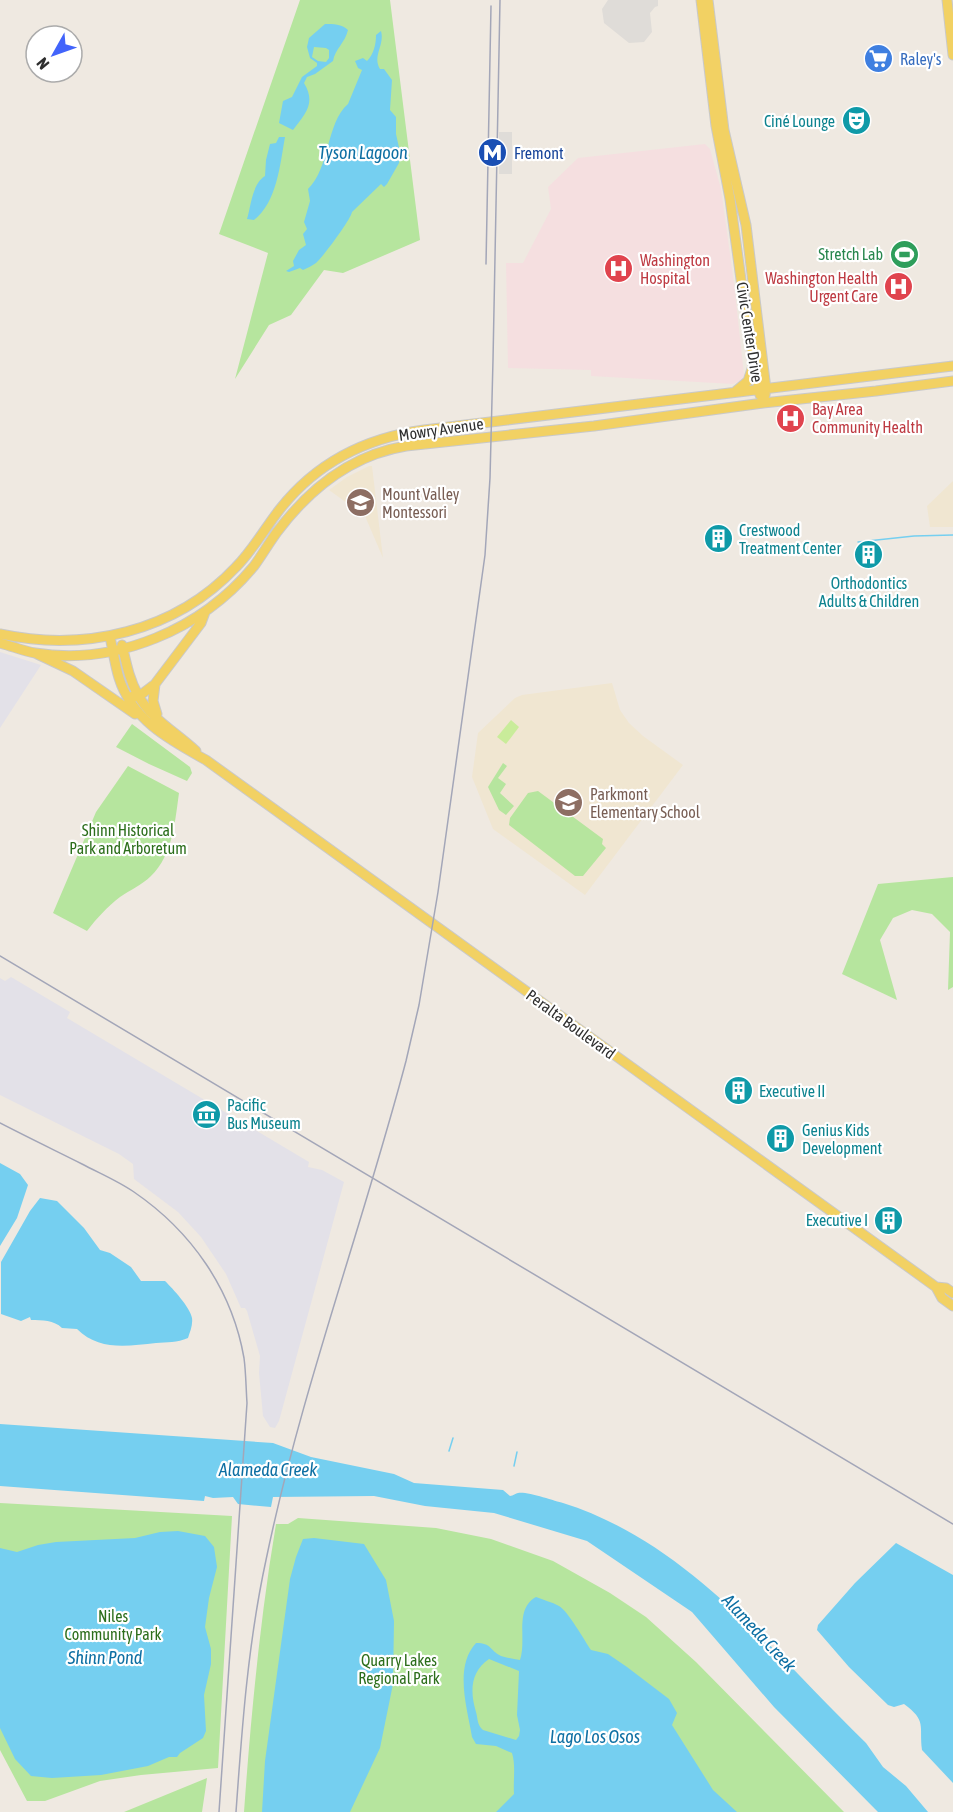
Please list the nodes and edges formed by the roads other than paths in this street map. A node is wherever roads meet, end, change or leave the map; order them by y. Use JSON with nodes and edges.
{"nodes":[{"id":1,"x":701,"y":0,"type":"edge"},
{"id":2,"x":708,"y":0,"type":"edge"},
{"id":3,"x":947,"y":0,"type":"edge"},
{"id":4,"x":953,"y":55,"type":"edge"},
{"id":5,"x":754,"y":361,"type":"junction"},
{"id":6,"x":763,"y":366,"type":"junction"},
{"id":7,"x":953,"y":366,"type":"edge"},
{"id":8,"x":953,"y":381,"type":"edge"},
{"id":9,"x":789,"y":386,"type":"junction"},
{"id":10,"x":762,"y":389,"type":"junction"},
{"id":11,"x":731,"y":393,"type":"junction"},
{"id":12,"x":763,"y":403,"type":"junction"},
{"id":13,"x":205,"y":612,"type":"junction"},
{"id":14,"x":0,"y":634,"type":"edge"},
{"id":15,"x":114,"y":635,"type":"junction"},
{"id":16,"x":0,"y":643,"type":"edge"},
{"id":17,"x":118,"y":650,"type":"junction"},
{"id":18,"x":35,"y":653,"type":"junction"},
{"id":19,"x":155,"y":684,"type":"junction"},
{"id":20,"x":125,"y":693,"type":"junction"},
{"id":21,"x":138,"y":697,"type":"junction"},
{"id":22,"x":144,"y":720,"type":"junction"},
{"id":23,"x":161,"y":721,"type":"junction"},
{"id":24,"x":206,"y":760,"type":"junction"},
{"id":25,"x":936,"y":1287,"type":"junction"},
{"id":26,"x":953,"y":1293,"type":"edge"},
{"id":27,"x":953,"y":1306,"type":"edge"}],
"edges":[{"from":1,"to":5,"type":"main road","name":"Civic Center Drive"},
{"from":2,"to":6,"type":"main road","name":"Civic Center Drive"},
{"from":3,"to":4,"type":"main road"},
{"from":5,"to":10,"type":"main road","name":"Civic Center Drive"},
{"from":5,"to":11,"type":"main road"},
{"from":6,"to":9,"type":"main road"},
{"from":6,"to":10,"type":"main road","name":"Civic Center Drive"},
{"from":7,"to":9,"type":"main road","name":"Mowry Avenue"},
{"from":8,"to":12,"type":"main road","name":"Mowry Avenue"},
{"from":9,"to":10,"type":"main road","name":"Mowry Avenue"},
{"from":10,"to":11,"type":"main road","name":"Mowry Avenue"},
{"from":10,"to":12,"type":"main road","name":"Civic Center Drive"},
{"from":11,"to":15,"type":"main road","name":"Mowry Avenue"},
{"from":12,"to":13,"type":"main road","name":"Mowry Avenue"},
{"from":13,"to":17,"type":"main road","name":"Mowry Avenue"},
{"from":13,"to":19,"type":"main road","name":"Mowry Avenue"},
{"from":14,"to":15,"type":"main road","name":"Mowry Avenue"},
{"from":15,"to":17,"type":"main road","name":"Peralta Boulevard"},
{"from":16,"to":18,"type":"main road","name":"Mowry Avenue"},
{"from":17,"to":18,"type":"main road","name":"Mowry Avenue"},
{"from":17,"to":20,"type":"main road","name":"Peralta Boulevard"},
{"from":17,"to":21,"type":"main road","name":"Peralta Boulevard"},
{"from":18,"to":22,"type":"main road"},
{"from":19,"to":21,"type":"main road","name":"Mowry Avenue"},
{"from":19,"to":23,"type":"main road"},
{"from":20,"to":21,"type":"main road"},
{"from":20,"to":22,"type":"main road","name":"Peralta Boulevard"},
{"from":21,"to":23,"type":"main road","name":"Peralta Boulevard"},
{"from":22,"to":24,"type":"main road","name":"Peralta Boulevard"},
{"from":23,"to":24,"type":"main road","name":"Peralta Boulevard"},
{"from":24,"to":25,"type":"main road","name":"Peralta Boulevard"},
{"from":25,"to":26,"type":"main road","name":"Peralta Boulevard"},
{"from":25,"to":27,"type":"main road","name":"Peralta Boulevard"}]}
